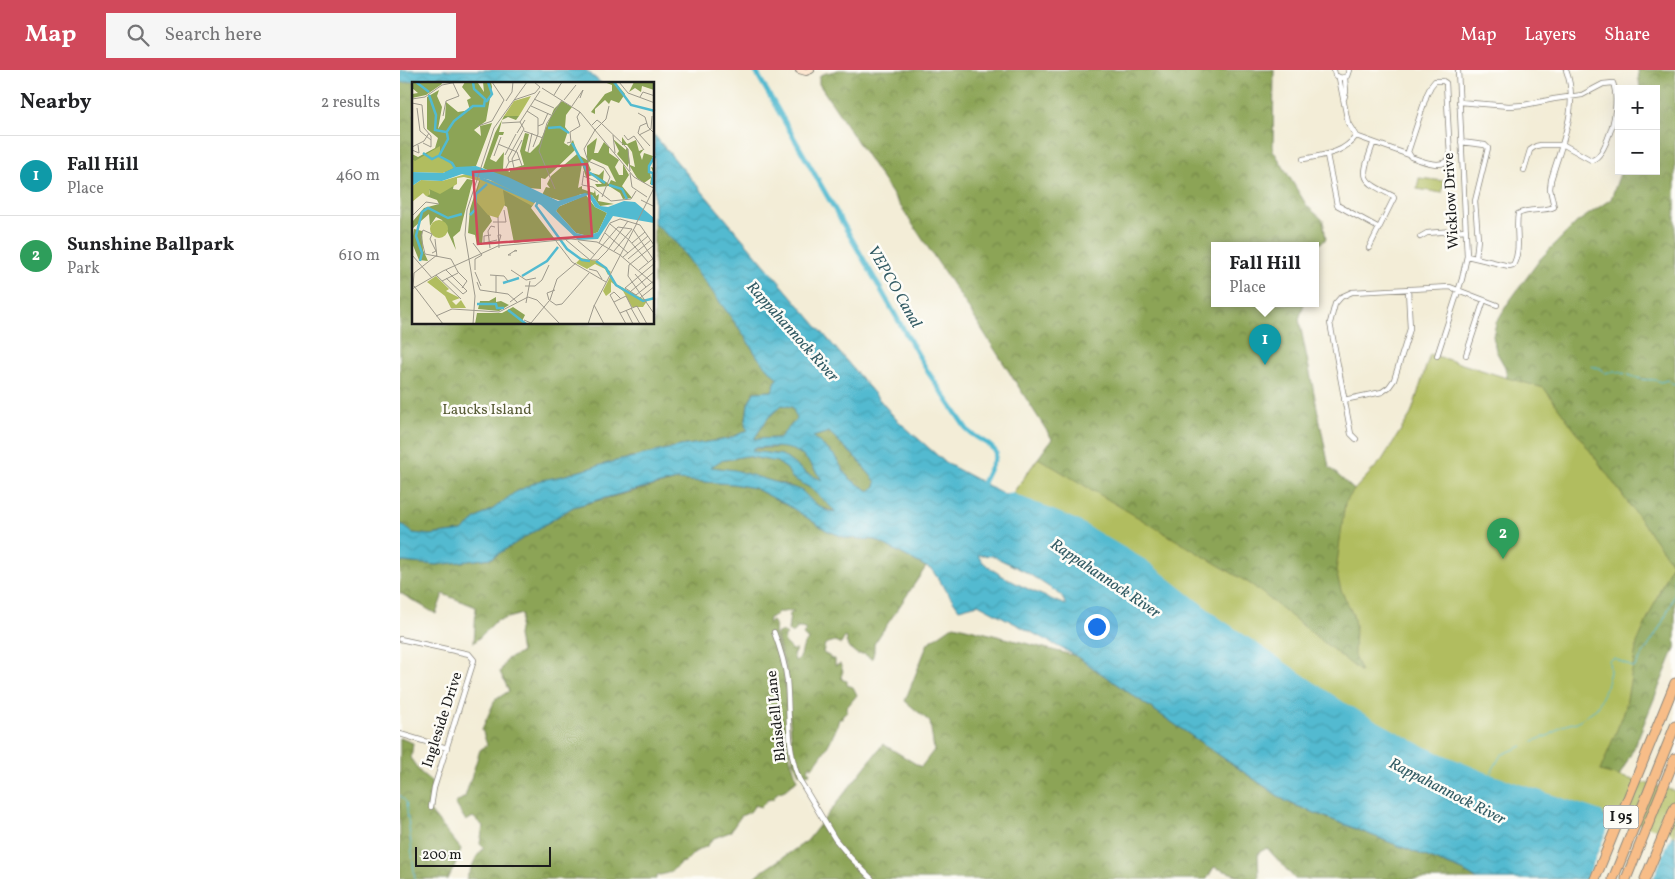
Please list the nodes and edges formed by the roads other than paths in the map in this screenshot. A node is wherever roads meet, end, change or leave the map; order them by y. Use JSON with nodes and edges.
{"nodes":[{"id":1,"x":799,"y":70,"type":"edge"},
{"id":2,"x":811,"y":70,"type":"edge"},
{"id":3,"x":1334,"y":70,"type":"edge"},
{"id":4,"x":1349,"y":70,"type":"edge"},
{"id":5,"x":1458,"y":70,"type":"edge"},
{"id":6,"x":1566,"y":70,"type":"edge"},
{"id":7,"x":1339,"y":78,"type":"junction"},
{"id":8,"x":1345,"y":78,"type":"junction"},
{"id":9,"x":1572,"y":96,"type":"junction"},
{"id":10,"x":1343,"y":100,"type":"junction"},
{"id":11,"x":1459,"y":102,"type":"junction"},
{"id":12,"x":1356,"y":136,"type":"junction"},
{"id":13,"x":1461,"y":142,"type":"junction"},
{"id":14,"x":1373,"y":144,"type":"junction"},
{"id":15,"x":1561,"y":144,"type":"junction"},
{"id":16,"x":1327,"y":155,"type":"junction"},
{"id":17,"x":1409,"y":155,"type":"junction"},
{"id":18,"x":1303,"y":159,"type":"dead end"},
{"id":19,"x":1524,"y":170,"type":"dead end"},
{"id":20,"x":1380,"y":228,"type":"junction"},
{"id":21,"x":1466,"y":230,"type":"junction"},
{"id":22,"x":1420,"y":237,"type":"dead end"},
{"id":23,"x":1369,"y":248,"type":"dead end"},
{"id":24,"x":1467,"y":256,"type":"junction"},
{"id":25,"x":1476,"y":258,"type":"junction"},
{"id":26,"x":1408,"y":289,"type":"junction"},
{"id":27,"x":1459,"y":290,"type":"junction"},
{"id":28,"x":1484,"y":300,"type":"junction"},
{"id":29,"x":1497,"y":305,"type":"dead end"},
{"id":30,"x":1466,"y":355,"type":"dead end"},
{"id":31,"x":1436,"y":356,"type":"dead end"},
{"id":32,"x":1344,"y":400,"type":"junction"},
{"id":33,"x":1356,"y":439,"type":"dead end"},
{"id":34,"x":774,"y":632,"type":"dead end"},
{"id":35,"x":400,"y":639,"type":"edge"},
{"id":36,"x":1675,"y":683,"type":"edge"},
{"id":37,"x":1675,"y":726,"type":"edge"},
{"id":38,"x":400,"y":734,"type":"edge"},
{"id":39,"x":447,"y":748,"type":"junction"},
{"id":40,"x":1674,"y":759,"type":"edge"},
{"id":41,"x":431,"y":807,"type":"dead end"},
{"id":42,"x":1675,"y":807,"type":"edge"},
{"id":43,"x":872,"y":879,"type":"edge"},
{"id":44,"x":1595,"y":879,"type":"edge"},
{"id":45,"x":1612,"y":879,"type":"edge"},
{"id":46,"x":1626,"y":879,"type":"edge"},
{"id":47,"x":1645,"y":879,"type":"edge"}],
"edges":[{"from":1,"to":2,"type":"main road"},
{"from":3,"to":7,"type":"street"},
{"from":4,"to":8,"type":"street"},
{"from":5,"to":11,"type":"street","name":"Wicklow Drive"},
{"from":6,"to":9,"type":"street"},
{"from":7,"to":8,"type":"street"},
{"from":7,"to":10,"type":"street"},
{"from":8,"to":10,"type":"street"},
{"from":9,"to":11,"type":"street"},
{"from":9,"to":15,"type":"street"},
{"from":9,"to":15,"type":"street"},
{"from":10,"to":12,"type":"street"},
{"from":11,"to":13,"type":"street","name":"Wicklow Drive"},
{"from":12,"to":14,"type":"street"},
{"from":12,"to":16,"type":"street"},
{"from":13,"to":21,"type":"street","name":"Wicklow Drive"},
{"from":13,"to":25,"type":"street"},
{"from":14,"to":17,"type":"street"},
{"from":14,"to":20,"type":"street"},
{"from":15,"to":19,"type":"street"},
{"from":15,"to":25,"type":"street"},
{"from":16,"to":18,"type":"street"},
{"from":16,"to":20,"type":"street"},
{"from":17,"to":17,"type":"street"},
{"from":20,"to":23,"type":"street"},
{"from":21,"to":22,"type":"street"},
{"from":21,"to":24,"type":"street","name":"Wicklow Drive"},
{"from":24,"to":25,"type":"street"},
{"from":24,"to":27,"type":"street","name":"Wicklow Drive"},
{"from":26,"to":27,"type":"street"},
{"from":26,"to":32,"type":"street"},
{"from":26,"to":32,"type":"street"},
{"from":27,"to":28,"type":"street"},
{"from":27,"to":31,"type":"street","name":"Wicklow Drive"},
{"from":28,"to":29,"type":"street"},
{"from":28,"to":30,"type":"street"},
{"from":32,"to":33,"type":"street"},
{"from":34,"to":43,"type":"street","name":"Blaisdell Lane"},
{"from":35,"to":39,"type":"street","name":"Ingleside Drive"},
{"from":36,"to":44,"type":"highway","number":"I 95"},
{"from":37,"to":45,"type":"highway","number":"I 95"},
{"from":38,"to":39,"type":"street"},
{"from":39,"to":41,"type":"street","name":"Ingleside Drive"},
{"from":40,"to":46,"type":"highway","number":"I 95"},
{"from":42,"to":47,"type":"highway"}]}
